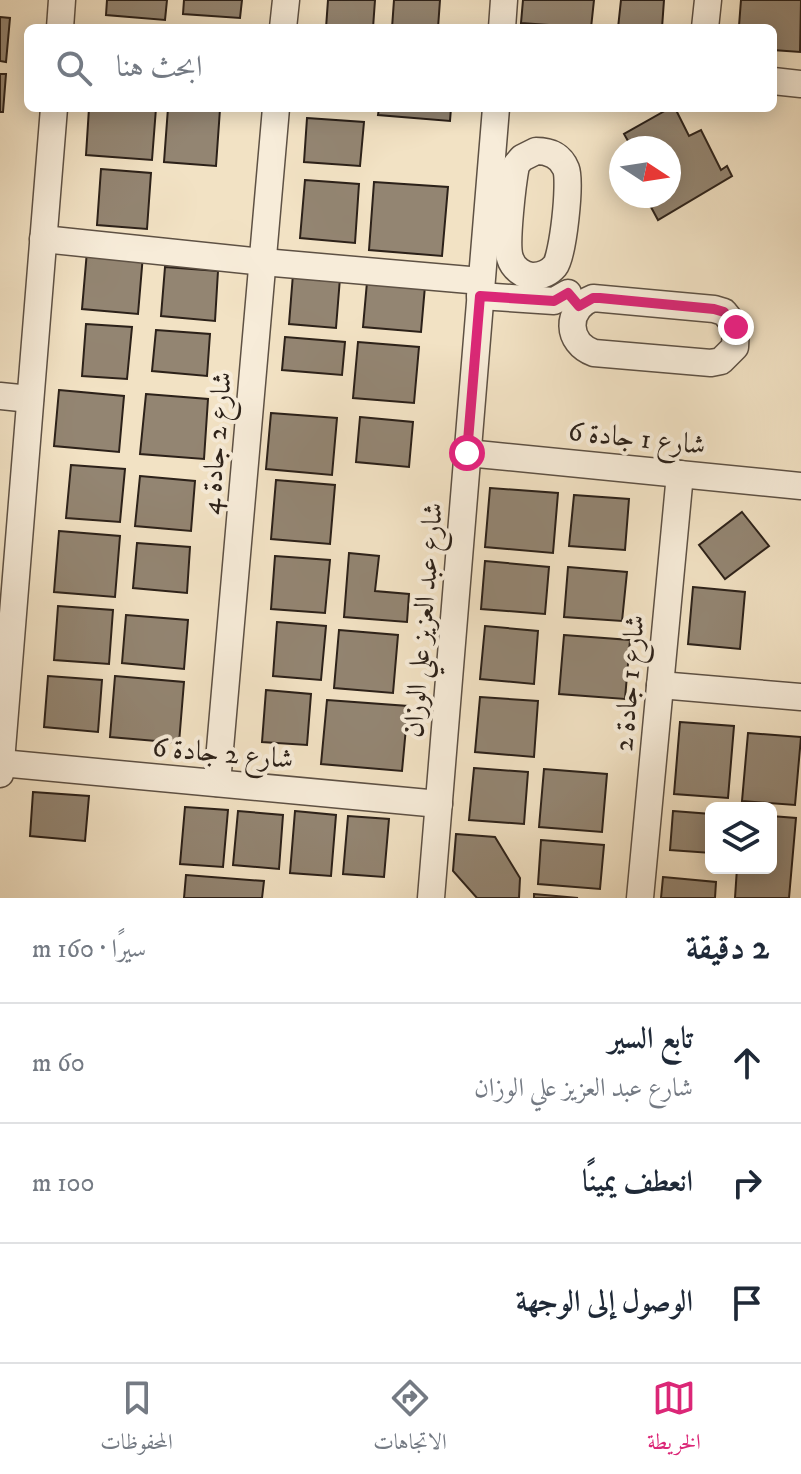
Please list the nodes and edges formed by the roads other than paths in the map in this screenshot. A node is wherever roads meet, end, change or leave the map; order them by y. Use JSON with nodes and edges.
{"nodes":[{"id":1,"x":62,"y":0,"type":"edge"},
{"id":2,"x":286,"y":0,"type":"edge"},
{"id":3,"x":504,"y":0,"type":"edge"},
{"id":4,"x":708,"y":0,"type":"edge"},
{"id":5,"x":60,"y":24,"type":"edge"},
{"id":6,"x":283,"y":24,"type":"edge"},
{"id":7,"x":502,"y":24,"type":"edge"},
{"id":8,"x":705,"y":24,"type":"edge"},
{"id":9,"x":777,"y":81,"type":"edge"},
{"id":10,"x":801,"y":84,"type":"edge"},
{"id":11,"x":54,"y":112,"type":"edge"},
{"id":12,"x":276,"y":112,"type":"edge"},
{"id":13,"x":496,"y":112,"type":"edge"},
{"id":14,"x":492,"y":147,"type":"junction"},
{"id":15,"x":536,"y":151,"type":"junction"},
{"id":16,"x":43,"y":239,"type":"junction"},
{"id":17,"x":263,"y":262,"type":"junction"},
{"id":18,"x":551,"y":270,"type":"junction"},
{"id":19,"x":481,"y":288,"type":"junction"},
{"id":20,"x":574,"y":300,"type":"junction"},
{"id":21,"x":0,"y":396,"type":"edge"},
{"id":22,"x":30,"y":399,"type":"junction"},
{"id":23,"x":467,"y":453,"type":"junction"},
{"id":24,"x":680,"y":474,"type":"junction"},
{"id":25,"x":801,"y":486,"type":"edge"},
{"id":26,"x":660,"y":685,"type":"junction"},
{"id":27,"x":801,"y":697,"type":"edge"},
{"id":28,"x":1,"y":763,"type":"edge"},
{"id":29,"x":0,"y":774,"type":"edge"},
{"id":30,"x":217,"y":783,"type":"junction"},
{"id":31,"x":439,"y":804,"type":"junction"},
{"id":32,"x":431,"y":898,"type":"edge"},
{"id":33,"x":640,"y":898,"type":"edge"}],
"edges":[{"from":1,"to":5,"type":"street"},
{"from":2,"to":6,"type":"street"},
{"from":3,"to":7,"type":"street"},
{"from":4,"to":8,"type":"street"},
{"from":9,"to":10,"type":"street"},
{"from":11,"to":16,"type":"street"},
{"from":12,"to":17,"type":"street","name":"شارع 2 جادة 4"},
{"from":13,"to":14,"type":"street","name":"شارع عبد العزيز علي الوزان"},
{"from":14,"to":15,"type":"street"},
{"from":14,"to":19,"type":"street","name":"شارع عبد العزيز علي الوزان"},
{"from":15,"to":18,"type":"street"},
{"from":15,"to":18,"type":"street"},
{"from":16,"to":17,"type":"street"},
{"from":16,"to":22,"type":"street"},
{"from":17,"to":19,"type":"street"},
{"from":17,"to":30,"type":"street","name":"شارع 2 جادة 4"},
{"from":18,"to":20,"type":"street"},
{"from":19,"to":20,"type":"street"},
{"from":19,"to":23,"type":"street","name":"شارع عبد العزيز علي الوزان"},
{"from":20,"to":20,"type":"street"},
{"from":21,"to":22,"type":"street"},
{"from":22,"to":28,"type":"street"},
{"from":23,"to":24,"type":"street","name":"شارع 1 جادة 6"},
{"from":23,"to":31,"type":"street","name":"شارع عبد العزيز علي الوزان"},
{"from":24,"to":25,"type":"street","name":"شارع 1 جادة 6"},
{"from":24,"to":26,"type":"street","name":"شارع 1 جادة 2"},
{"from":26,"to":27,"type":"street"},
{"from":26,"to":33,"type":"street","name":"شارع 1 جادة 2"},
{"from":28,"to":29,"type":"street"},
{"from":28,"to":30,"type":"street","name":"شارع 2 جادة 6"},
{"from":30,"to":31,"type":"street","name":"شارع 2 جادة 6"},
{"from":31,"to":32,"type":"street","name":"شارع عبد العزيز علي الوزان"}]}
